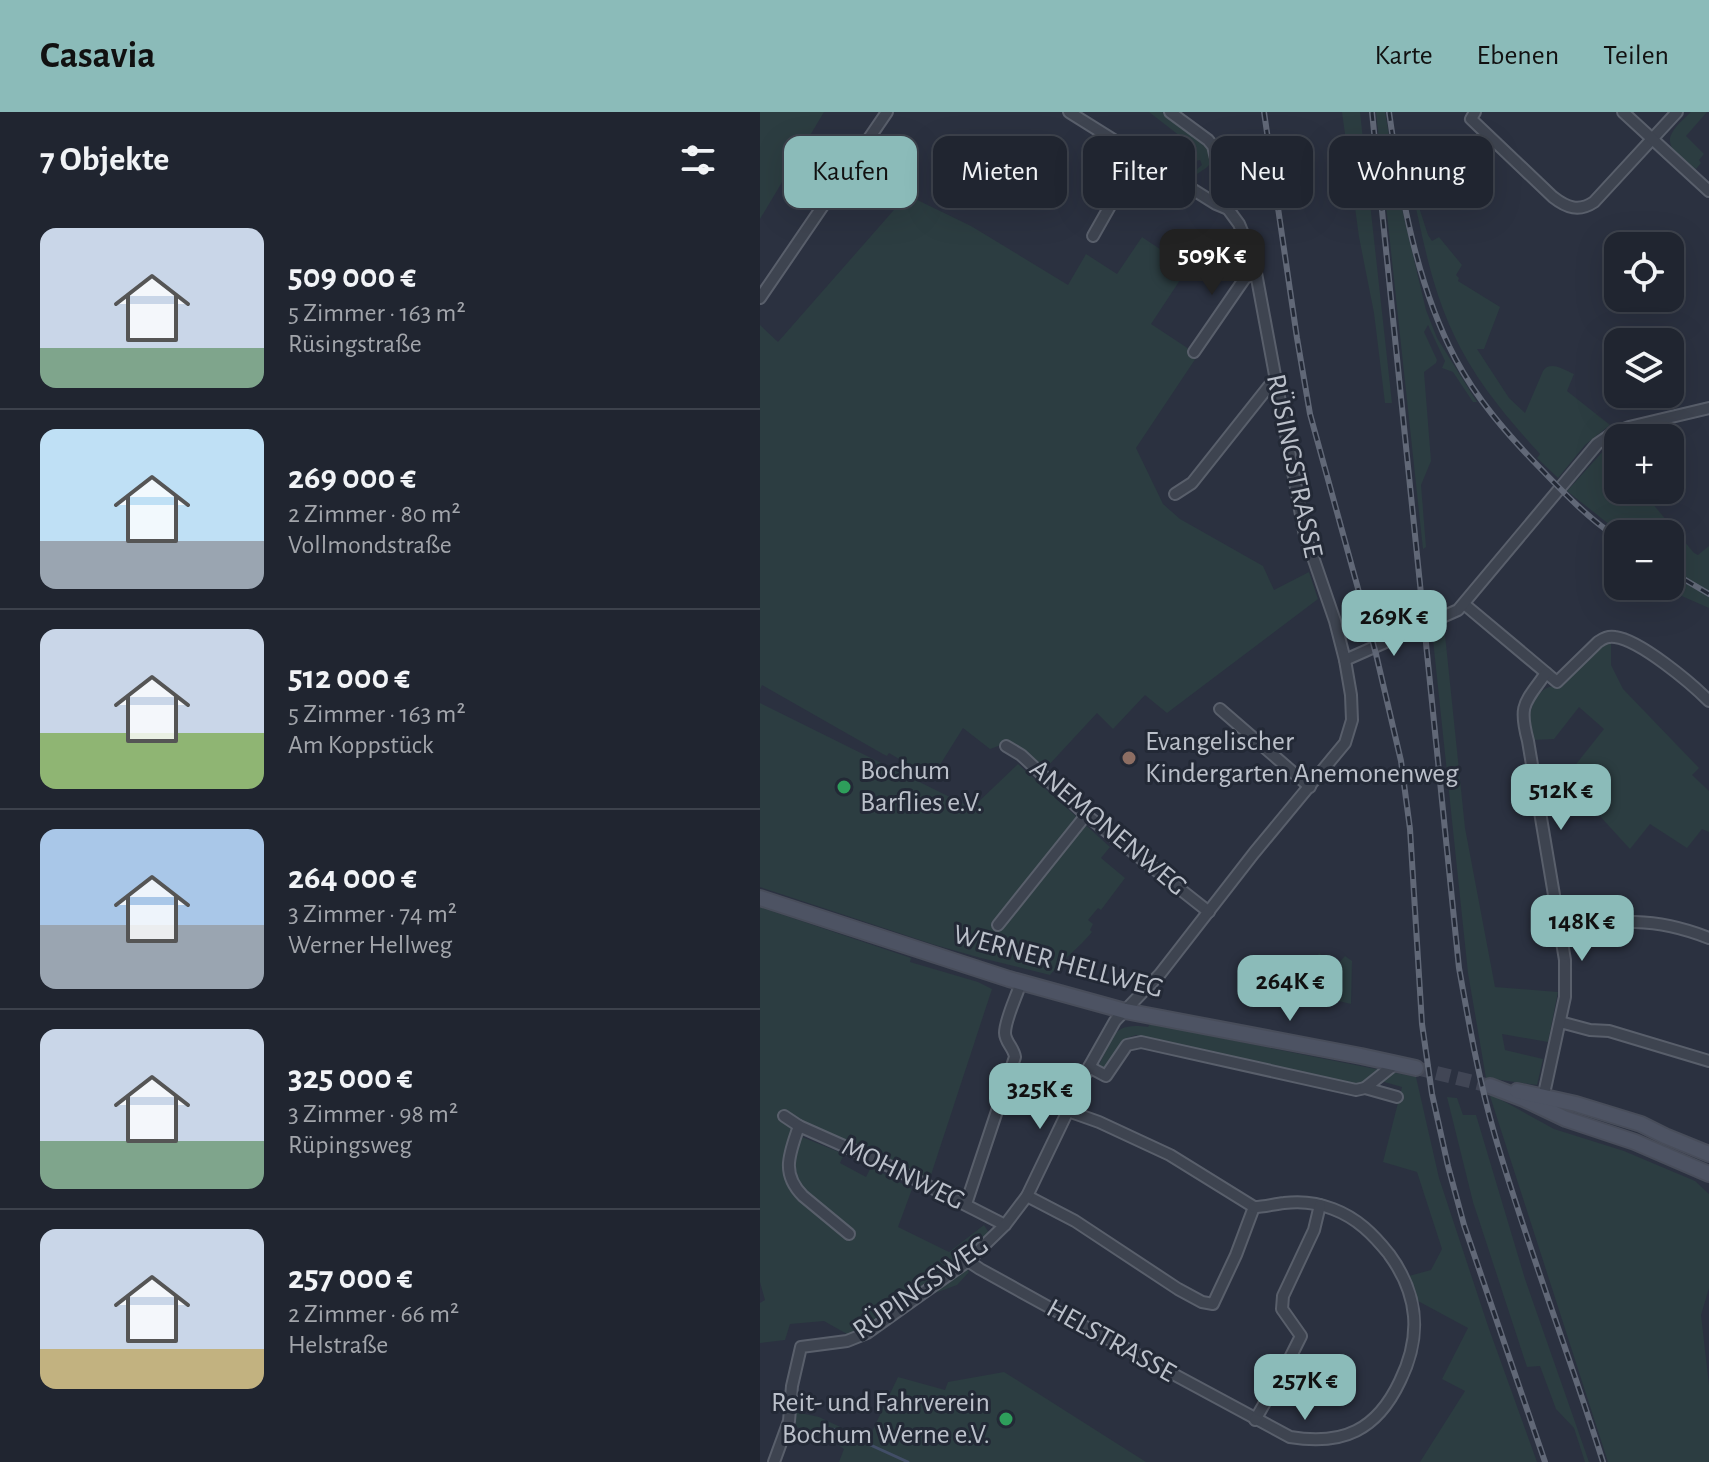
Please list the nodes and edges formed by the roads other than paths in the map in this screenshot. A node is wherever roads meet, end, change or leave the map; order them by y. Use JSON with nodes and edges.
{"nodes":[{"id":1,"x":887,"y":112,"type":"edge"},
{"id":2,"x":1069,"y":112,"type":"edge"},
{"id":3,"x":1170,"y":112,"type":"edge"},
{"id":4,"x":1475,"y":112,"type":"edge"},
{"id":5,"x":1623,"y":112,"type":"edge"},
{"id":6,"x":1677,"y":112,"type":"edge"},
{"id":7,"x":1108,"y":136,"type":"edge"},
{"id":8,"x":1652,"y":140,"type":"junction"},
{"id":9,"x":1195,"y":191,"type":"edge"},
{"id":10,"x":1709,"y":191,"type":"edge"},
{"id":11,"x":1109,"y":208,"type":"edge"},
{"id":12,"x":1228,"y":209,"type":"junction"},
{"id":13,"x":1093,"y":236,"type":"dead end"},
{"id":14,"x":1256,"y":273,"type":"junction"},
{"id":15,"x":760,"y":298,"type":"edge"},
{"id":16,"x":1194,"y":352,"type":"dead end"},
{"id":17,"x":1275,"y":384,"type":"junction"},
{"id":18,"x":1709,"y":408,"type":"edge"},
{"id":19,"x":1175,"y":494,"type":"dead end"},
{"id":20,"x":1464,"y":604,"type":"junction"},
{"id":21,"x":1345,"y":660,"type":"junction"},
{"id":22,"x":1549,"y":676,"type":"junction"},
{"id":23,"x":1709,"y":701,"type":"edge"},
{"id":24,"x":1220,"y":709,"type":"dead end"},
{"id":25,"x":1006,"y":746,"type":"dead end"},
{"id":26,"x":1310,"y":787,"type":"junction"},
{"id":27,"x":1086,"y":815,"type":"junction"},
{"id":28,"x":760,"y":898,"type":"edge"},
{"id":29,"x":1209,"y":912,"type":"junction"},
{"id":30,"x":998,"y":925,"type":"dead end"},
{"id":31,"x":1561,"y":930,"type":"junction"},
{"id":32,"x":1709,"y":938,"type":"edge"},
{"id":33,"x":1021,"y":982,"type":"junction"},
{"id":34,"x":1125,"y":1011,"type":"junction"},
{"id":35,"x":1560,"y":1022,"type":"junction"},
{"id":36,"x":1709,"y":1061,"type":"edge"},
{"id":37,"x":1395,"y":1064,"type":"junction"},
{"id":38,"x":1089,"y":1067,"type":"junction"},
{"id":39,"x":1416,"y":1068,"type":"tunnel mouth"},
{"id":40,"x":1365,"y":1088,"type":"junction"},
{"id":41,"x":1397,"y":1097,"type":"dead end"},
{"id":42,"x":1542,"y":1102,"type":"junction"},
{"id":43,"x":1068,"y":1111,"type":"junction"},
{"id":44,"x":784,"y":1116,"type":"dead end"},
{"id":45,"x":799,"y":1126,"type":"junction"},
{"id":46,"x":1709,"y":1154,"type":"edge"},
{"id":47,"x":1709,"y":1174,"type":"edge"},
{"id":48,"x":1027,"y":1196,"type":"junction"},
{"id":49,"x":966,"y":1204,"type":"junction"},
{"id":50,"x":1320,"y":1205,"type":"junction"},
{"id":51,"x":1254,"y":1207,"type":"junction"},
{"id":52,"x":1005,"y":1225,"type":"junction"},
{"id":53,"x":849,"y":1234,"type":"dead end"},
{"id":54,"x":968,"y":1261,"type":"junction"},
{"id":55,"x":1255,"y":1420,"type":"junction"},
{"id":56,"x":774,"y":1462,"type":"edge"}],
"edges":[{"from":1,"to":15,"type":"street"},
{"from":2,"to":7,"type":"street"},
{"from":3,"to":12,"type":"street","name":"RÜSINGSTRASSE"},
{"from":4,"to":8,"type":"street"},
{"from":5,"to":8,"type":"street"},
{"from":6,"to":8,"type":"street"},
{"from":8,"to":10,"type":"street"},
{"from":9,"to":12,"type":"street"},
{"from":11,"to":13,"type":"street"},
{"from":12,"to":14,"type":"street","name":"RÜSINGSTRASSE"},
{"from":14,"to":16,"type":"street"},
{"from":14,"to":17,"type":"street","name":"RÜSINGSTRASSE"},
{"from":17,"to":19,"type":"street"},
{"from":17,"to":21,"type":"street","name":"RÜSINGSTRASSE"},
{"from":18,"to":20,"type":"street"},
{"from":20,"to":21,"type":"street"},
{"from":20,"to":22,"type":"street"},
{"from":21,"to":26,"type":"street","name":"RÜSINGSTRASSE"},
{"from":22,"to":23,"type":"street"},
{"from":22,"to":31,"type":"street"},
{"from":24,"to":26,"type":"street"},
{"from":25,"to":27,"type":"street","name":"ANEMONENWEG"},
{"from":26,"to":29,"type":"street","name":"RÜSINGSTRASSE"},
{"from":27,"to":29,"type":"street","name":"ANEMONENWEG"},
{"from":27,"to":30,"type":"street"},
{"from":28,"to":33,"type":"main road","name":"WERNER HELLWEG"},
{"from":29,"to":34,"type":"street","name":"RÜSINGSTRASSE"},
{"from":31,"to":32,"type":"street"},
{"from":31,"to":35,"type":"street"},
{"from":33,"to":34,"type":"main road","name":"WERNER HELLWEG"},
{"from":33,"to":49,"type":"street"},
{"from":34,"to":37,"type":"main road","name":"WERNER HELLWEG"},
{"from":34,"to":38,"type":"street","name":"RÜPINGSWEG"},
{"from":35,"to":36,"type":"street"},
{"from":35,"to":42,"type":"street"},
{"from":37,"to":39,"type":"main road","name":"WERNER HELLWEG"},
{"from":37,"to":40,"type":"street"},
{"from":38,"to":40,"type":"street","name":"WERNER HELLWEG"},
{"from":38,"to":43,"type":"street","name":"RÜPINGSWEG"},
{"from":40,"to":41,"type":"street","name":"WERNER HELLWEG"},
{"from":42,"to":46,"type":"main road"},
{"from":42,"to":47,"type":"main road"},
{"from":43,"to":48,"type":"street","name":"RÜPINGSWEG"},
{"from":43,"to":51,"type":"street"},
{"from":44,"to":45,"type":"street","name":"MOHNWEG"},
{"from":45,"to":49,"type":"street","name":"MOHNWEG"},
{"from":45,"to":53,"type":"street"},
{"from":48,"to":51,"type":"street"},
{"from":48,"to":52,"type":"street","name":"RÜPINGSWEG"},
{"from":49,"to":52,"type":"street","name":"MOHNWEG"},
{"from":50,"to":51,"type":"street","name":"HELSTRASSE"},
{"from":50,"to":55,"type":"street"},
{"from":50,"to":55,"type":"street","name":"HELSTRASSE"},
{"from":52,"to":54,"type":"street","name":"RÜPINGSWEG"},
{"from":54,"to":55,"type":"street","name":"HELSTRASSE"},
{"from":54,"to":56,"type":"street","name":"RÜPINGSWEG"}]}
